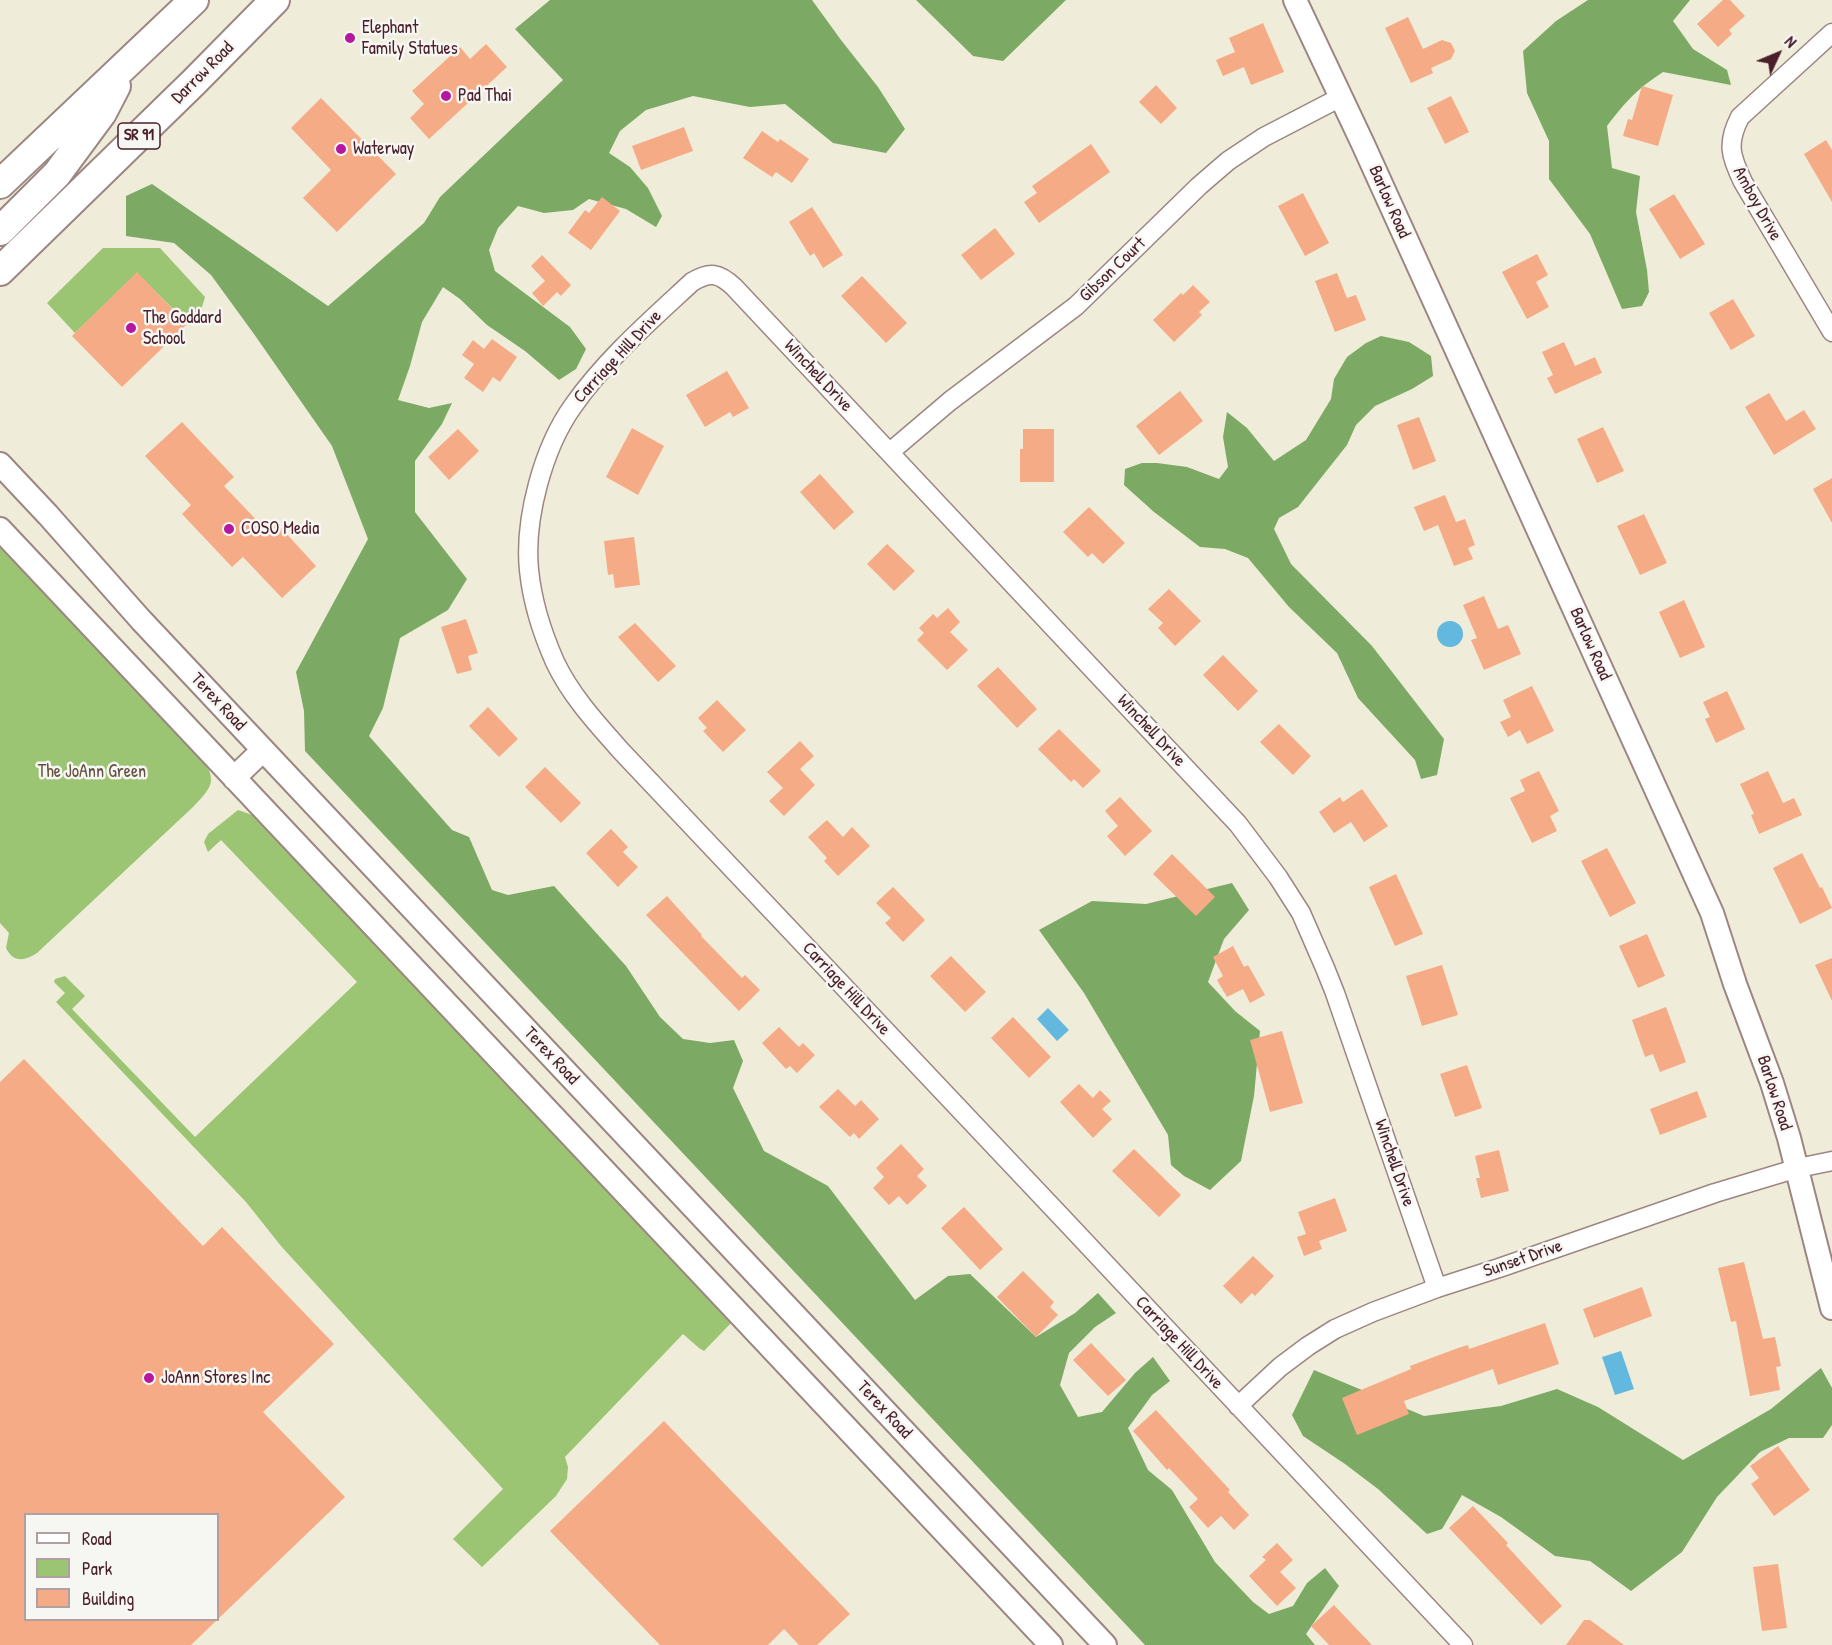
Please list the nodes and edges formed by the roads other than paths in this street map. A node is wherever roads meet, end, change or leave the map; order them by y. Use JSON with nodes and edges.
{"nodes":[{"id":1,"x":194,"y":0,"type":"edge"},
{"id":2,"x":275,"y":0,"type":"edge"},
{"id":3,"x":1294,"y":0,"type":"edge"},
{"id":4,"x":1832,"y":33,"type":"edge"},
{"id":5,"x":130,"y":61,"type":"junction"},
{"id":6,"x":1341,"y":97,"type":"junction"},
{"id":7,"x":102,"y":113,"type":"junction"},
{"id":8,"x":132,"y":143,"type":"junction"},
{"id":9,"x":0,"y":184,"type":"edge"},
{"id":10,"x":0,"y":231,"type":"edge"},
{"id":11,"x":0,"y":271,"type":"edge"},
{"id":12,"x":711,"y":274,"type":"joint"},
{"id":13,"x":1832,"y":332,"type":"edge"},
{"id":14,"x":890,"y":452,"type":"junction"},
{"id":15,"x":0,"y":464,"type":"edge"},
{"id":16,"x":0,"y":529,"type":"edge"},
{"id":17,"x":263,"y":750,"type":"junction"},
{"id":18,"x":234,"y":778,"type":"junction"},
{"id":19,"x":1832,"y":1161,"type":"edge"},
{"id":20,"x":1798,"y":1168,"type":"junction"},
{"id":21,"x":1437,"y":1288,"type":"junction"},
{"id":22,"x":776,"y":1296,"type":"junction"},
{"id":23,"x":1832,"y":1308,"type":"edge"},
{"id":24,"x":748,"y":1323,"type":"junction"},
{"id":25,"x":1238,"y":1406,"type":"junction"},
{"id":26,"x":1020,"y":1554,"type":"junction"},
{"id":27,"x":991,"y":1581,"type":"junction"},
{"id":28,"x":1051,"y":1645,"type":"edge"},
{"id":29,"x":1105,"y":1645,"type":"edge"},
{"id":30,"x":1463,"y":1645,"type":"edge"}],
"edges":[{"from":1,"to":5,"type":"main road"},
{"from":2,"to":8,"type":"main road","name":"Darrow Road","number":"SR 91"},
{"from":3,"to":6,"type":"street","name":"Barlow Road"},
{"from":4,"to":13,"type":"street","name":"Amboy Drive"},
{"from":5,"to":7,"type":"main road"},
{"from":5,"to":9,"type":"main road"},
{"from":6,"to":14,"type":"street","name":"Gibson Court"},
{"from":6,"to":20,"type":"street","name":"Barlow Road"},
{"from":7,"to":8,"type":"main road"},
{"from":7,"to":10,"type":"main road"},
{"from":8,"to":11,"type":"main road","name":"Darrow Road","number":"SR 91"},
{"from":12,"to":14,"type":"street","name":"Winchell Drive"},
{"from":12,"to":25,"type":"street","name":"Carriage Hill Drive"},
{"from":14,"to":21,"type":"street","name":"Winchell Drive"},
{"from":15,"to":17,"type":"street","name":"Terex Road"},
{"from":16,"to":18,"type":"street"},
{"from":17,"to":18,"type":"street"},
{"from":17,"to":22,"type":"street","name":"Terex Road"},
{"from":18,"to":24,"type":"street"},
{"from":19,"to":20,"type":"street","name":"Sunset Drive"},
{"from":20,"to":21,"type":"street","name":"Sunset Drive"},
{"from":20,"to":23,"type":"street","name":"Barlow Road"},
{"from":21,"to":25,"type":"street","name":"Sunset Drive"},
{"from":22,"to":24,"type":"street"},
{"from":22,"to":26,"type":"street","name":"Terex Road"},
{"from":24,"to":27,"type":"street"},
{"from":25,"to":30,"type":"street","name":"Carriage Hill Drive"},
{"from":26,"to":27,"type":"street"},
{"from":26,"to":29,"type":"street","name":"Terex Road"},
{"from":27,"to":28,"type":"street"}]}
